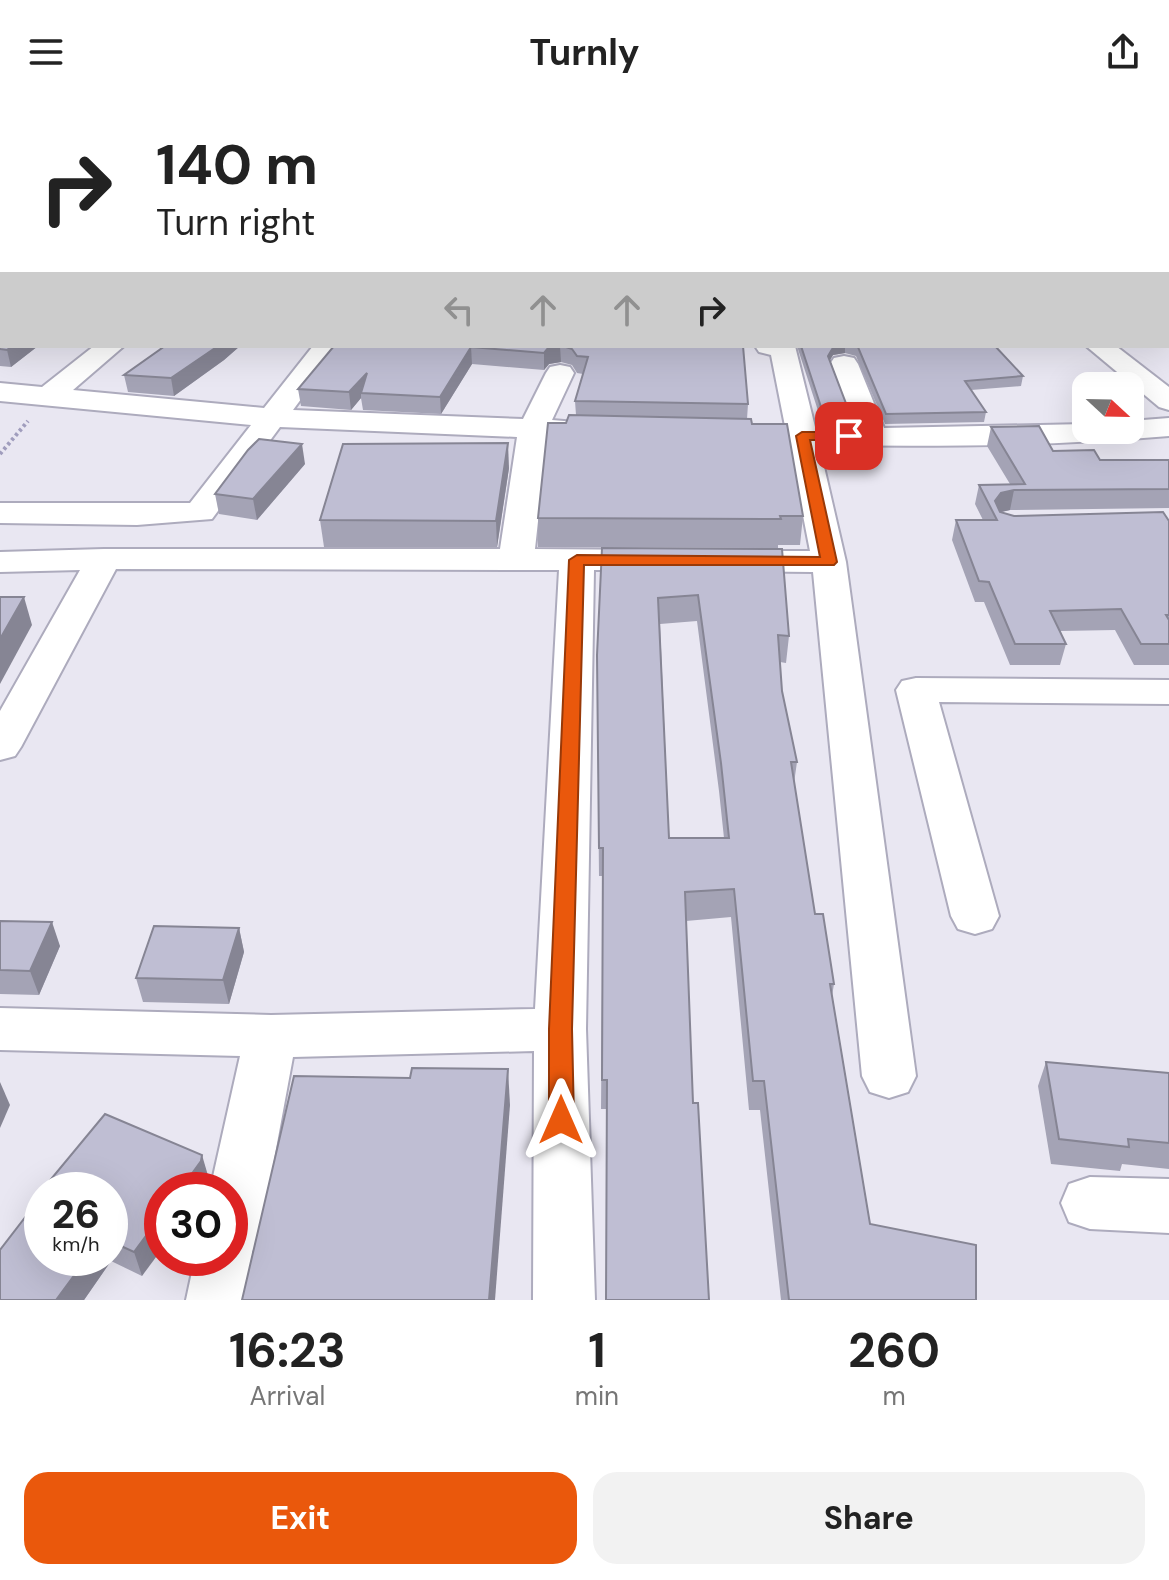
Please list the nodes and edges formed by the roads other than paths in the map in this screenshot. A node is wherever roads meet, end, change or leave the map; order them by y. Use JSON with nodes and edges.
{"nodes":[{"id":1,"x":109,"y":348,"type":"edge"},
{"id":2,"x":326,"y":348,"type":"edge"},
{"id":3,"x":776,"y":348,"type":"edge"},
{"id":4,"x":1102,"y":348,"type":"edge"},
{"id":5,"x":844,"y":364,"type":"dead end"},
{"id":6,"x":560,"y":373,"type":"dead end"},
{"id":7,"x":0,"y":392,"type":"edge"},
{"id":8,"x":49,"y":396,"type":"junction"},
{"id":9,"x":1169,"y":401,"type":"edge"},
{"id":10,"x":273,"y":418,"type":"junction"},
{"id":11,"x":1169,"y":427,"type":"edge"},
{"id":12,"x":533,"y":430,"type":"junction"},
{"id":13,"x":628,"y":432,"type":"edge"},
{"id":14,"x":707,"y":434,"type":"edge"},
{"id":15,"x":802,"y":436,"type":"junction"},
{"id":16,"x":872,"y":436,"type":"junction"},
{"id":17,"x":0,"y":513,"type":"edge"},
{"id":18,"x":104,"y":559,"type":"junction"},
{"id":19,"x":577,"y":560,"type":"junction"},
{"id":20,"x":516,"y":561,"type":"junction"},
{"id":21,"x":0,"y":562,"type":"edge"},
{"id":22,"x":829,"y":562,"type":"junction"},
{"id":23,"x":18,"y":678,"type":"edge"},
{"id":24,"x":1169,"y":692,"type":"edge"},
{"id":25,"x":0,"y":747,"type":"edge"},
{"id":26,"x":975,"y":916,"type":"dead end"},
{"id":27,"x":0,"y":1029,"type":"edge"},
{"id":28,"x":560,"y":1029,"type":"junction"},
{"id":29,"x":271,"y":1036,"type":"junction"},
{"id":30,"x":889,"y":1076,"type":"dead end"},
{"id":31,"x":243,"y":1172,"type":"edge"},
{"id":32,"x":1090,"y":1203,"type":"dead end"},
{"id":33,"x":1169,"y":1206,"type":"edge"},
{"id":34,"x":222,"y":1276,"type":"edge"},
{"id":35,"x":217,"y":1300,"type":"edge"},
{"id":36,"x":564,"y":1300,"type":"edge"}],
"edges":[{"from":1,"to":8,"type":"street"},
{"from":2,"to":10,"type":"street"},
{"from":3,"to":15,"type":"street"},
{"from":4,"to":9,"type":"street"},
{"from":5,"to":16,"type":"street"},
{"from":6,"to":12,"type":"street"},
{"from":7,"to":8,"type":"street"},
{"from":8,"to":10,"type":"street"},
{"from":10,"to":12,"type":"street"},
{"from":10,"to":17,"type":"street"},
{"from":11,"to":16,"type":"street"},
{"from":12,"to":13,"type":"street"},
{"from":12,"to":20,"type":"street"},
{"from":14,"to":15,"type":"street"},
{"from":15,"to":16,"type":"street"},
{"from":15,"to":22,"type":"street"},
{"from":18,"to":20,"type":"street"},
{"from":18,"to":21,"type":"street"},
{"from":18,"to":23,"type":"street"},
{"from":19,"to":20,"type":"street"},
{"from":19,"to":22,"type":"street"},
{"from":19,"to":28,"type":"street"},
{"from":22,"to":30,"type":"street"},
{"from":23,"to":25,"type":"street"},
{"from":24,"to":26,"type":"street"},
{"from":27,"to":29,"type":"street"},
{"from":28,"to":29,"type":"street"},
{"from":28,"to":36,"type":"street"},
{"from":29,"to":31,"type":"street"},
{"from":32,"to":33,"type":"street"},
{"from":34,"to":35,"type":"street"}]}
